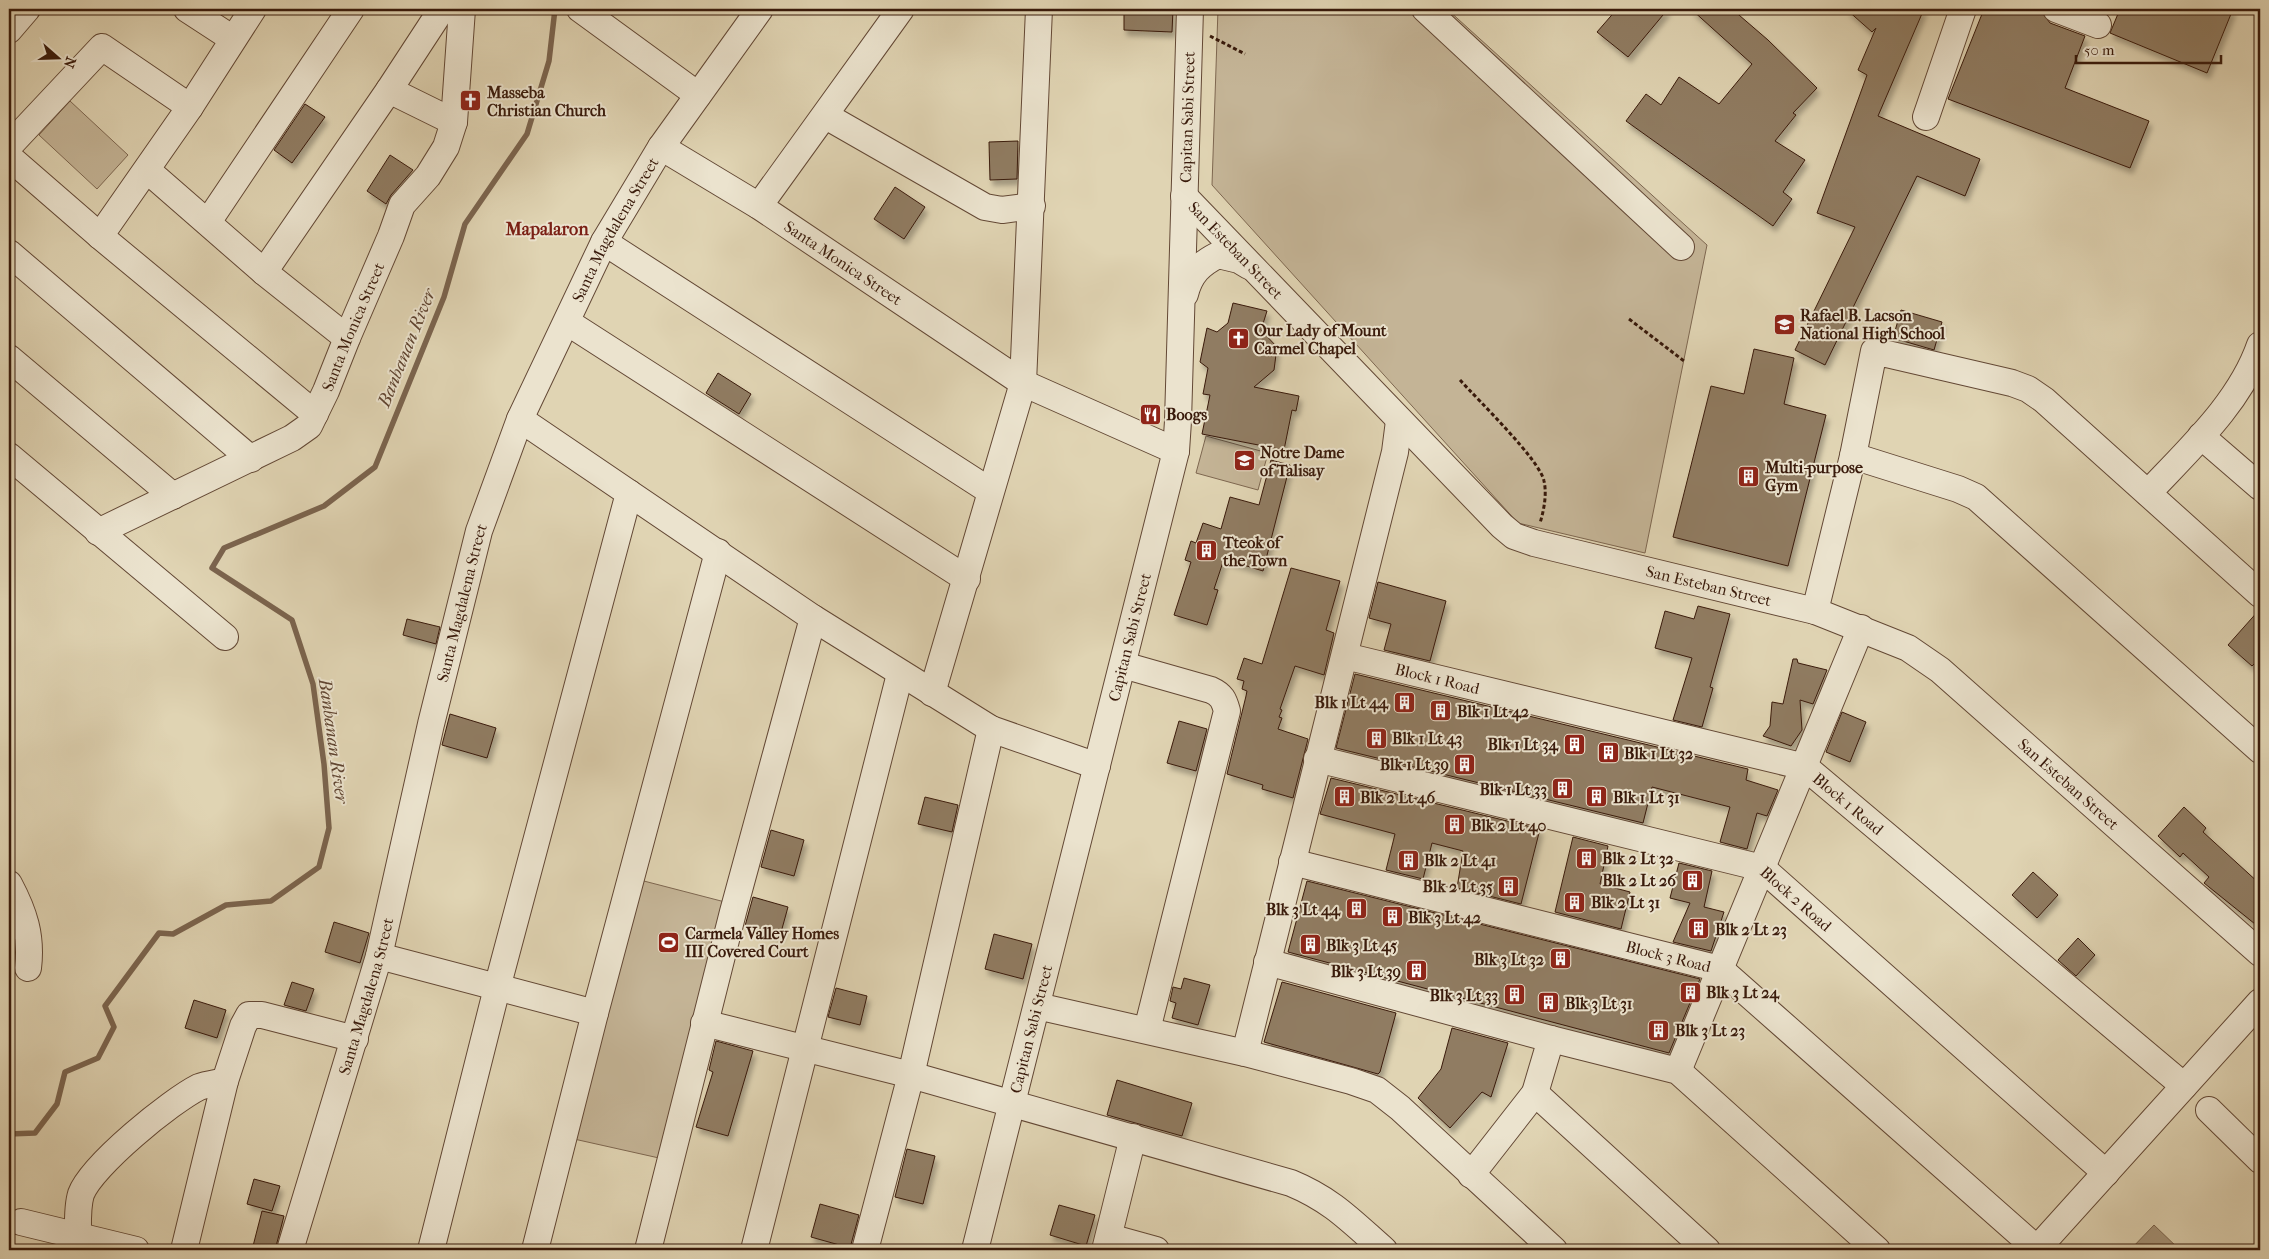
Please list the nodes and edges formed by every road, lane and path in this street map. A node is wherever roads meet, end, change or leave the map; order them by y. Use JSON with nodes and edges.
{"nodes":[{"id":1,"x":27,"y":9,"type":"edge"},
{"id":2,"x":187,"y":9,"type":"edge"},
{"id":3,"x":254,"y":9,"type":"edge"},
{"id":4,"x":352,"y":9,"type":"edge"},
{"id":5,"x":442,"y":9,"type":"edge"},
{"id":6,"x":462,"y":9,"type":"edge"},
{"id":7,"x":580,"y":9,"type":"edge"},
{"id":8,"x":760,"y":9,"type":"edge"},
{"id":9,"x":901,"y":9,"type":"edge"},
{"id":10,"x":1039,"y":9,"type":"edge"},
{"id":11,"x":1425,"y":9,"type":"edge"},
{"id":12,"x":1963,"y":9,"type":"edge"},
{"id":13,"x":2056,"y":9,"type":"edge"},
{"id":14,"x":1190,"y":17,"type":"edge"},
{"id":15,"x":2098,"y":25,"type":"dead end"},
{"id":16,"x":9,"y":30,"type":"edge"},
{"id":17,"x":233,"y":39,"type":"junction"},
{"id":18,"x":1245,"y":54,"type":"dead end"},
{"id":19,"x":389,"y":90,"type":"junction"},
{"id":20,"x":698,"y":95,"type":"junction"},
{"id":21,"x":190,"y":107,"type":"junction"},
{"id":22,"x":826,"y":116,"type":"junction"},
{"id":23,"x":1926,"y":117,"type":"dead end"},
{"id":24,"x":454,"y":122,"type":"junction"},
{"id":25,"x":9,"y":146,"type":"edge"},
{"id":26,"x":661,"y":147,"type":"junction"},
{"id":27,"x":9,"y":156,"type":"edge"},
{"id":28,"x":147,"y":170,"type":"junction"},
{"id":29,"x":1184,"y":196,"type":"junction"},
{"id":30,"x":759,"y":206,"type":"junction"},
{"id":31,"x":1032,"y":206,"type":"junction"},
{"id":32,"x":208,"y":222,"type":"junction"},
{"id":33,"x":100,"y":236,"type":"junction"},
{"id":34,"x":604,"y":242,"type":"junction"},
{"id":35,"x":1680,"y":247,"type":"dead end"},
{"id":36,"x":9,"y":253,"type":"edge"},
{"id":37,"x":264,"y":272,"type":"junction"},
{"id":38,"x":1257,"y":272,"type":"junction"},
{"id":39,"x":1182,"y":305,"type":"junction"},
{"id":40,"x":1629,"y":319,"type":"dead end"},
{"id":41,"x":567,"y":322,"type":"junction"},
{"id":42,"x":346,"y":338,"type":"junction"},
{"id":43,"x":2260,"y":345,"type":"edge"},
{"id":44,"x":9,"y":358,"type":"edge"},
{"id":45,"x":1684,"y":361,"type":"dead end"},
{"id":46,"x":1460,"y":380,"type":"dead end"},
{"id":47,"x":1023,"y":383,"type":"junction"},
{"id":48,"x":315,"y":414,"type":"junction"},
{"id":49,"x":520,"y":419,"type":"junction"},
{"id":50,"x":1399,"y":421,"type":"junction"},
{"id":51,"x":2201,"y":436,"type":"junction"},
{"id":52,"x":1176,"y":452,"type":"junction"},
{"id":53,"x":9,"y":456,"type":"edge"},
{"id":54,"x":1853,"y":456,"type":"junction"},
{"id":55,"x":250,"y":458,"type":"junction"},
{"id":56,"x":2260,"y":487,"type":"edge"},
{"id":57,"x":990,"y":491,"type":"junction"},
{"id":58,"x":629,"y":493,"type":"junction"},
{"id":59,"x":2148,"y":493,"type":"junction"},
{"id":60,"x":173,"y":496,"type":"junction"},
{"id":61,"x":98,"y":532,"type":"junction"},
{"id":62,"x":1534,"y":543,"type":"junction"},
{"id":63,"x":718,"y":552,"type":"junction"},
{"id":64,"x":967,"y":579,"type":"junction"},
{"id":65,"x":2260,"y":594,"type":"edge"},
{"id":66,"x":1815,"y":611,"type":"junction"},
{"id":67,"x":812,"y":618,"type":"junction"},
{"id":68,"x":1862,"y":628,"type":"junction"},
{"id":69,"x":226,"y":637,"type":"dead end"},
{"id":70,"x":1345,"y":656,"type":"junction"},
{"id":71,"x":1123,"y":665,"type":"junction"},
{"id":72,"x":900,"y":674,"type":"junction"},
{"id":73,"x":932,"y":693,"type":"junction"},
{"id":74,"x":991,"y":730,"type":"junction"},
{"id":75,"x":2260,"y":750,"type":"edge"},
{"id":76,"x":1317,"y":759,"type":"junction"},
{"id":77,"x":1097,"y":766,"type":"junction"},
{"id":78,"x":1805,"y":766,"type":"junction"},
{"id":79,"x":1292,"y":862,"type":"junction"},
{"id":80,"x":1762,"y":868,"type":"junction"},
{"id":81,"x":9,"y":884,"type":"edge"},
{"id":82,"x":2260,"y":953,"type":"edge"},
{"id":83,"x":379,"y":956,"type":"junction"},
{"id":84,"x":1267,"y":962,"type":"junction"},
{"id":85,"x":28,"y":968,"type":"dead end"},
{"id":86,"x":1720,"y":969,"type":"junction"},
{"id":87,"x":497,"y":988,"type":"junction"},
{"id":88,"x":2260,"y":1002,"type":"edge"},
{"id":89,"x":1037,"y":1006,"type":"junction"},
{"id":90,"x":595,"y":1013,"type":"junction"},
{"id":91,"x":704,"y":1023,"type":"junction"},
{"id":92,"x":1146,"y":1030,"type":"junction"},
{"id":93,"x":355,"y":1039,"type":"junction"},
{"id":94,"x":1551,"y":1039,"type":"junction"},
{"id":95,"x":806,"y":1049,"type":"junction"},
{"id":96,"x":1245,"y":1052,"type":"junction"},
{"id":97,"x":1678,"y":1071,"type":"junction"},
{"id":98,"x":911,"y":1075,"type":"junction"},
{"id":99,"x":225,"y":1081,"type":"junction"},
{"id":100,"x":2184,"y":1086,"type":"junction"},
{"id":101,"x":1535,"y":1093,"type":"junction"},
{"id":102,"x":1012,"y":1102,"type":"junction"},
{"id":103,"x":2209,"y":1110,"type":"dead end"},
{"id":104,"x":1133,"y":1137,"type":"junction"},
{"id":105,"x":2260,"y":1160,"type":"edge"},
{"id":106,"x":2106,"y":1173,"type":"junction"},
{"id":107,"x":1472,"y":1175,"type":"junction"},
{"id":108,"x":21,"y":1222,"type":"dead end"},
{"id":109,"x":78,"y":1236,"type":"junction"},
{"id":110,"x":1107,"y":1244,"type":"edge"},
{"id":111,"x":136,"y":1250,"type":"edge"},
{"id":112,"x":184,"y":1250,"type":"edge"},
{"id":113,"x":290,"y":1250,"type":"edge"},
{"id":114,"x":431,"y":1250,"type":"edge"},
{"id":115,"x":535,"y":1250,"type":"edge"},
{"id":116,"x":648,"y":1250,"type":"edge"},
{"id":117,"x":754,"y":1250,"type":"edge"},
{"id":118,"x":865,"y":1250,"type":"edge"},
{"id":119,"x":975,"y":1250,"type":"edge"},
{"id":120,"x":1156,"y":1250,"type":"edge"},
{"id":121,"x":1384,"y":1250,"type":"edge"},
{"id":122,"x":1554,"y":1250,"type":"edge"},
{"id":123,"x":1707,"y":1250,"type":"edge"},
{"id":124,"x":1877,"y":1250,"type":"edge"},
{"id":125,"x":2037,"y":1250,"type":"edge"},
{"id":126,"x":2225,"y":1250,"type":"edge"},
{"id":127,"x":2236,"y":1250,"type":"edge"}],
"edges":[{"from":1,"to":16,"type":"street"},
{"from":2,"to":17,"type":"street"},
{"from":3,"to":17,"type":"street"},
{"from":4,"to":32,"type":"street"},
{"from":5,"to":19,"type":"street"},
{"from":6,"to":24,"type":"street","name":"Santa Monica Street"},
{"from":7,"to":20,"type":"street"},
{"from":8,"to":20,"type":"street","name":"Santa Magdalena Street"},
{"from":9,"to":22,"type":"street"},
{"from":10,"to":31,"type":"street"},
{"from":11,"to":35,"type":"street"},
{"from":12,"to":23,"type":"street"},
{"from":13,"to":15,"type":"street"},
{"from":14,"to":18,"type":"path"},
{"from":14,"to":29,"type":"street","name":"Capitan Sabi Street"},
{"from":17,"to":21,"type":"street"},
{"from":19,"to":24,"type":"street"},
{"from":19,"to":37,"type":"street"},
{"from":20,"to":26,"type":"street","name":"Santa Magdalena Street"},
{"from":21,"to":25,"type":"street"},
{"from":21,"to":28,"type":"street"},
{"from":22,"to":30,"type":"street"},
{"from":22,"to":31,"type":"street"},
{"from":24,"to":42,"type":"street","name":"Santa Monica Street"},
{"from":26,"to":30,"type":"street","name":"Santa Monica Street"},
{"from":26,"to":34,"type":"street","name":"Santa Magdalena Street"},
{"from":27,"to":33,"type":"street"},
{"from":28,"to":32,"type":"street"},
{"from":28,"to":33,"type":"street"},
{"from":29,"to":38,"type":"street","name":"San Esteban Street"},
{"from":29,"to":39,"type":"street","name":"Capitan Sabi Street"},
{"from":30,"to":47,"type":"street","name":"Santa Monica Street"},
{"from":31,"to":47,"type":"street"},
{"from":32,"to":37,"type":"street"},
{"from":33,"to":48,"type":"street"},
{"from":34,"to":41,"type":"street","name":"Santa Magdalena Street"},
{"from":34,"to":57,"type":"street"},
{"from":36,"to":55,"type":"street"},
{"from":37,"to":42,"type":"street"},
{"from":38,"to":39,"type":"street"},
{"from":38,"to":50,"type":"street","name":"San Esteban Street"},
{"from":39,"to":52,"type":"street","name":"Capitan Sabi Street"},
{"from":40,"to":45,"type":"path"},
{"from":41,"to":49,"type":"street","name":"Santa Magdalena Street"},
{"from":41,"to":64,"type":"street"},
{"from":42,"to":48,"type":"street","name":"Santa Monica Street"},
{"from":43,"to":51,"type":"street"},
{"from":44,"to":60,"type":"street"},
{"from":46,"to":62,"type":"path"},
{"from":47,"to":52,"type":"street","name":"Santa Monica Street"},
{"from":47,"to":57,"type":"street"},
{"from":48,"to":55,"type":"street","name":"Santa Monica Street"},
{"from":49,"to":58,"type":"street"},
{"from":49,"to":83,"type":"street","name":"Santa Magdalena Street"},
{"from":50,"to":62,"type":"street","name":"San Esteban Street"},
{"from":50,"to":70,"type":"street"},
{"from":51,"to":56,"type":"street"},
{"from":51,"to":59,"type":"street"},
{"from":52,"to":71,"type":"street","name":"Capitan Sabi Street"},
{"from":53,"to":61,"type":"street"},
{"from":54,"to":59,"type":"street"},
{"from":54,"to":66,"type":"street"},
{"from":54,"to":75,"type":"street"},
{"from":55,"to":60,"type":"street","name":"Santa Monica Street"},
{"from":57,"to":64,"type":"street"},
{"from":58,"to":63,"type":"street"},
{"from":58,"to":87,"type":"street"},
{"from":59,"to":65,"type":"street"},
{"from":60,"to":61,"type":"street","name":"Santa Monica Street"},
{"from":61,"to":69,"type":"street"},
{"from":62,"to":66,"type":"street","name":"San Esteban Street"},
{"from":63,"to":67,"type":"street"},
{"from":63,"to":90,"type":"street"},
{"from":64,"to":73,"type":"street"},
{"from":66,"to":68,"type":"street","name":"San Esteban Street"},
{"from":67,"to":72,"type":"street"},
{"from":67,"to":91,"type":"street"},
{"from":68,"to":78,"type":"street"},
{"from":68,"to":82,"type":"street","name":"San Esteban Street"},
{"from":70,"to":76,"type":"street"},
{"from":70,"to":78,"type":"street","name":"Block 1 Road"},
{"from":71,"to":77,"type":"street","name":"Capitan Sabi Street"},
{"from":71,"to":92,"type":"street"},
{"from":72,"to":73,"type":"street"},
{"from":72,"to":95,"type":"street"},
{"from":73,"to":74,"type":"street"},
{"from":74,"to":77,"type":"street"},
{"from":74,"to":98,"type":"street"},
{"from":76,"to":79,"type":"street"},
{"from":76,"to":80,"type":"street","name":"Block 2 Road"},
{"from":77,"to":89,"type":"street","name":"Capitan Sabi Street"},
{"from":78,"to":80,"type":"street"},
{"from":78,"to":100,"type":"street","name":"Block 1 Road"},
{"from":79,"to":84,"type":"street"},
{"from":79,"to":86,"type":"street","name":"Block 3 Road"},
{"from":80,"to":86,"type":"street"},
{"from":80,"to":106,"type":"street","name":"Block 2 Road"},
{"from":81,"to":85,"type":"street"},
{"from":83,"to":87,"type":"street"},
{"from":83,"to":93,"type":"street","name":"Santa Magdalena Street"},
{"from":84,"to":94,"type":"street"},
{"from":84,"to":96,"type":"street"},
{"from":86,"to":97,"type":"street"},
{"from":86,"to":125,"type":"street","name":"Block 3 Road"},
{"from":87,"to":90,"type":"street"},
{"from":87,"to":114,"type":"street"},
{"from":88,"to":100,"type":"street"},
{"from":89,"to":92,"type":"street"},
{"from":89,"to":102,"type":"street","name":"Capitan Sabi Street"},
{"from":90,"to":115,"type":"street"},
{"from":91,"to":95,"type":"street"},
{"from":91,"to":116,"type":"street"},
{"from":92,"to":96,"type":"street"},
{"from":93,"to":99,"type":"street"},
{"from":93,"to":113,"type":"street","name":"Santa Magdalena Street"},
{"from":94,"to":97,"type":"street"},
{"from":94,"to":101,"type":"street"},
{"from":95,"to":98,"type":"street"},
{"from":95,"to":117,"type":"street"},
{"from":96,"to":107,"type":"street"},
{"from":97,"to":124,"type":"street"},
{"from":98,"to":102,"type":"street"},
{"from":98,"to":118,"type":"street"},
{"from":99,"to":109,"type":"street"},
{"from":99,"to":112,"type":"street"},
{"from":100,"to":106,"type":"street"},
{"from":101,"to":107,"type":"street"},
{"from":101,"to":123,"type":"street"},
{"from":102,"to":104,"type":"street"},
{"from":102,"to":119,"type":"street","name":"Capitan Sabi Street"},
{"from":103,"to":105,"type":"street"},
{"from":104,"to":110,"type":"street"},
{"from":104,"to":121,"type":"street"},
{"from":106,"to":125,"type":"street"},
{"from":107,"to":122,"type":"street"},
{"from":108,"to":109,"type":"street"},
{"from":109,"to":111,"type":"street"},
{"from":110,"to":120,"type":"street"},
{"from":126,"to":127,"type":"path"}]}
